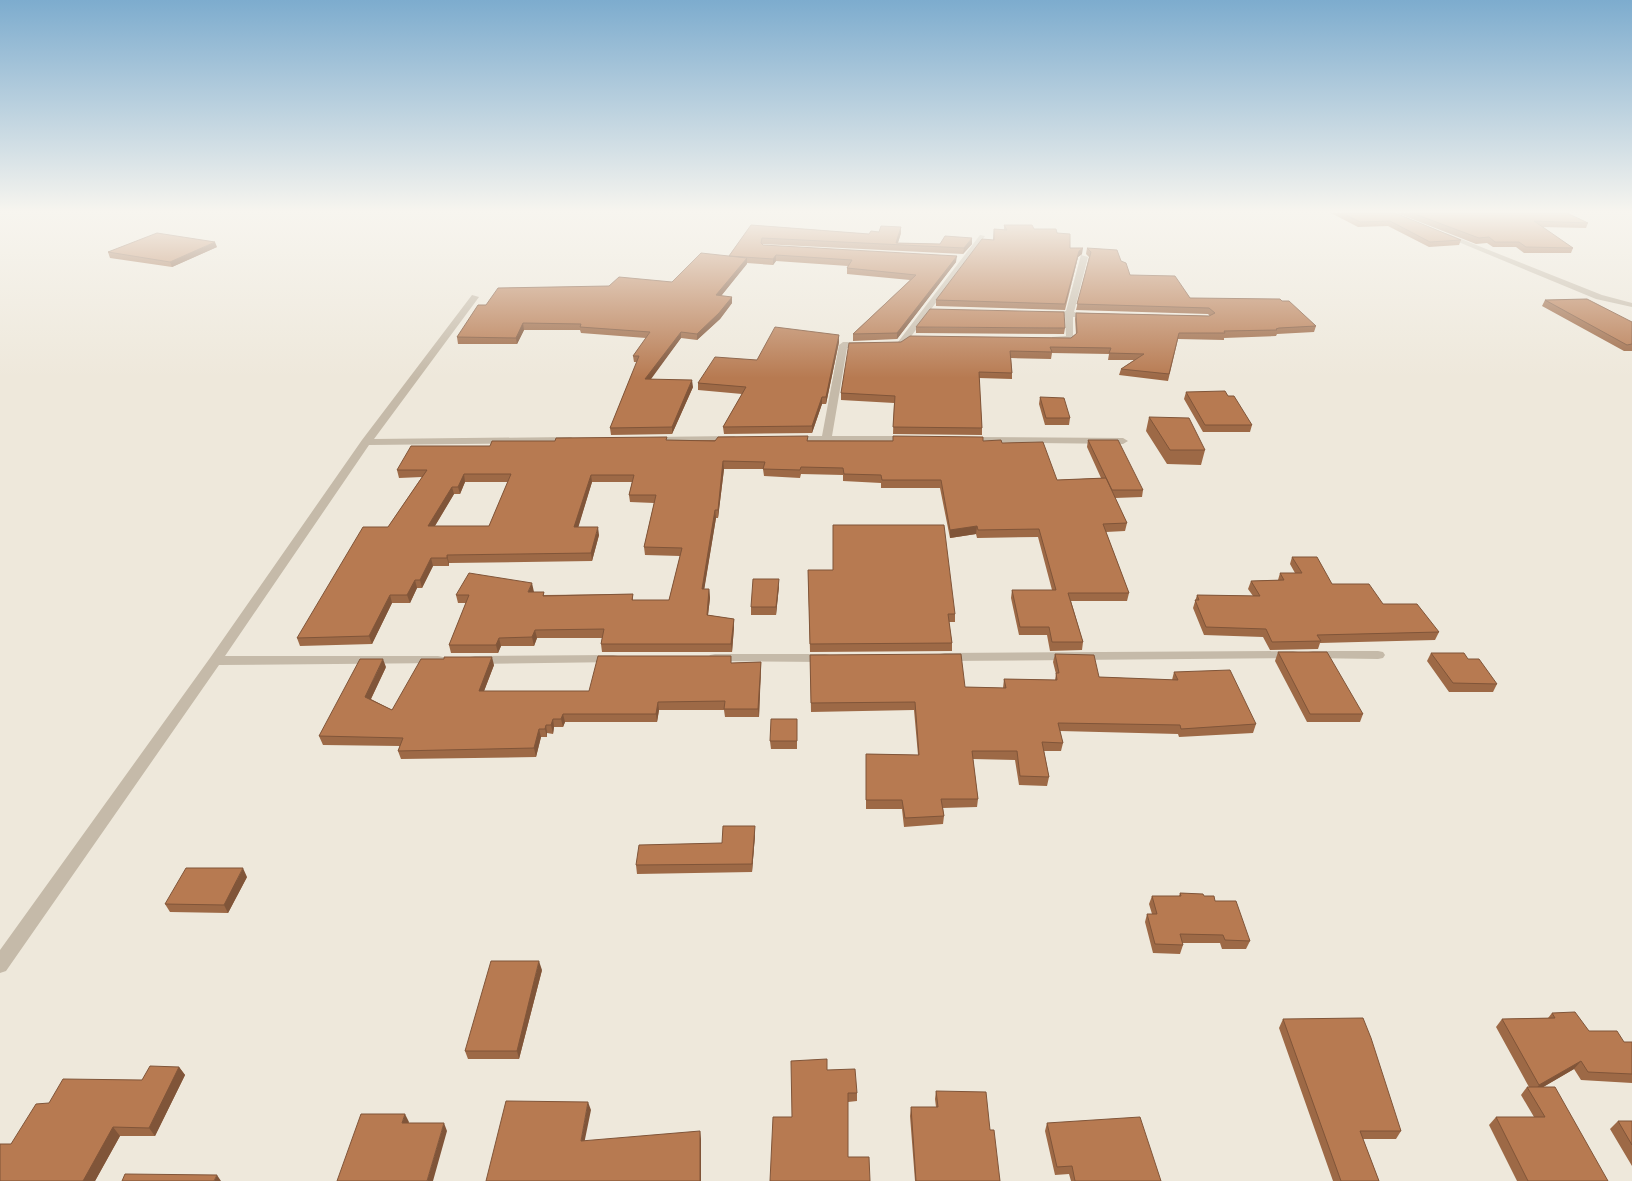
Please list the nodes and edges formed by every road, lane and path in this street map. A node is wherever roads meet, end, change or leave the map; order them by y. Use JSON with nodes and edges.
{"nodes":[{"id":1,"x":959,"y":268,"type":"edge"},
{"id":2,"x":1081,"y":268,"type":"edge"},
{"id":3,"x":1528,"y":268,"type":"edge"},
{"id":4,"x":475,"y":297,"type":"dead end"},
{"id":5,"x":1632,"y":304,"type":"edge"},
{"id":6,"x":1040,"y":313,"type":"edge"},
{"id":7,"x":1069,"y":314,"type":"junction"},
{"id":8,"x":1098,"y":315,"type":"edge"},
{"id":9,"x":906,"y":337,"type":"junction"},
{"id":10,"x":916,"y":337,"type":"edge"},
{"id":11,"x":1041,"y":339,"type":"edge"},
{"id":12,"x":872,"y":345,"type":"edge"},
{"id":13,"x":882,"y":345,"type":"edge"},
{"id":14,"x":827,"y":438,"type":"junction"},
{"id":15,"x":748,"y":439,"type":"edge"},
{"id":16,"x":778,"y":439,"type":"edge"},
{"id":17,"x":916,"y":439,"type":"edge"},
{"id":18,"x":582,"y":440,"type":"edge"},
{"id":19,"x":641,"y":440,"type":"edge"},
{"id":20,"x":955,"y":440,"type":"edge"},
{"id":21,"x":1123,"y":441,"type":"dead end"},
{"id":22,"x":366,"y":442,"type":"junction"},
{"id":23,"x":1378,"y":655,"type":"dead end"},
{"id":24,"x":931,"y":657,"type":"edge"},
{"id":25,"x":702,"y":658,"type":"edge"},
{"id":26,"x":841,"y":658,"type":"edge"},
{"id":27,"x":623,"y":659,"type":"edge"},
{"id":28,"x":215,"y":661,"type":"junction"},
{"id":29,"x":0,"y":965,"type":"edge"}],
"edges":[{"from":1,"to":9,"type":"street"},
{"from":2,"to":7,"type":"street"},
{"from":3,"to":5,"type":"street"},
{"from":4,"to":22,"type":"street"},
{"from":6,"to":7,"type":"street"},
{"from":7,"to":8,"type":"street"},
{"from":7,"to":11,"type":"street"},
{"from":9,"to":10,"type":"street"},
{"from":9,"to":13,"type":"street"},
{"from":12,"to":14,"type":"street"},
{"from":14,"to":16,"type":"street"},
{"from":14,"to":17,"type":"street"},
{"from":15,"to":19,"type":"street"},
{"from":18,"to":22,"type":"street"},
{"from":20,"to":21,"type":"street"},
{"from":22,"to":28,"type":"street"},
{"from":23,"to":24,"type":"street"},
{"from":25,"to":26,"type":"street"},
{"from":27,"to":28,"type":"street"},
{"from":28,"to":29,"type":"street"}]}
